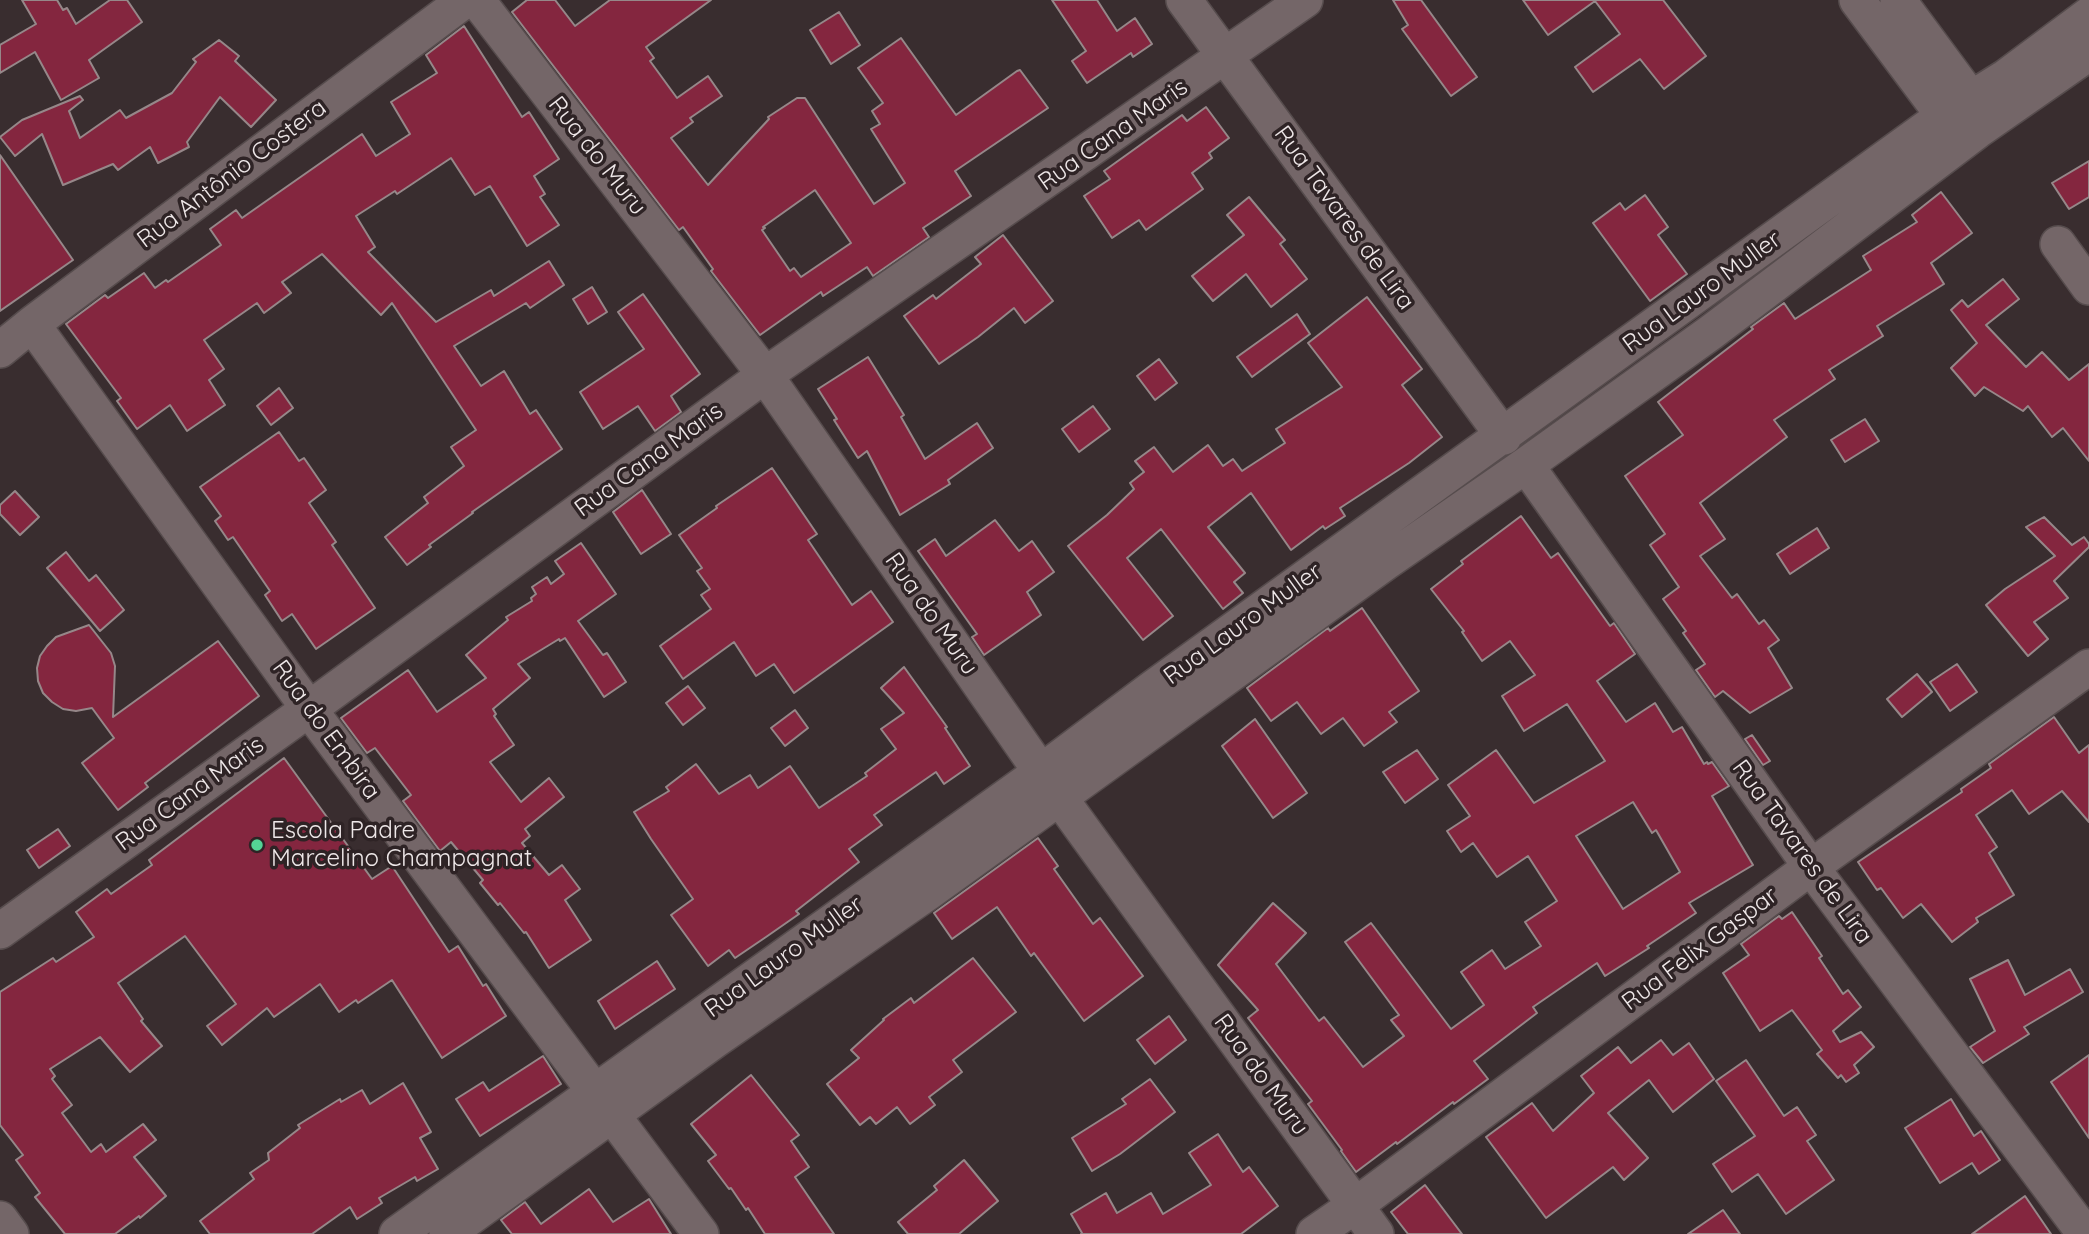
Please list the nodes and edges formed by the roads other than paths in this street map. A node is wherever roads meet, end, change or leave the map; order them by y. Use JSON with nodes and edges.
{"nodes":[{"id":1,"x":465,"y":0,"type":"edge"},
{"id":2,"x":477,"y":0,"type":"edge"},
{"id":3,"x":1184,"y":0,"type":"edge"},
{"id":4,"x":1305,"y":0,"type":"edge"},
{"id":5,"x":1857,"y":0,"type":"edge"},
{"id":6,"x":1898,"y":0,"type":"edge"},
{"id":7,"x":2089,"y":15,"type":"edge"},
{"id":8,"x":2089,"y":53,"type":"edge"},
{"id":9,"x":1225,"y":57,"type":"junction"},
{"id":10,"x":1968,"y":120,"type":"junction"},
{"id":11,"x":2059,"y":244,"type":"dead end"},
{"id":12,"x":2089,"y":287,"type":"edge"},
{"id":13,"x":32,"y":324,"type":"junction"},
{"id":14,"x":0,"y":350,"type":"edge"},
{"id":15,"x":765,"y":375,"type":"junction"},
{"id":16,"x":1503,"y":437,"type":"junction"},
{"id":17,"x":1526,"y":465,"type":"junction"},
{"id":18,"x":2089,"y":667,"type":"edge"},
{"id":19,"x":309,"y":709,"type":"junction"},
{"id":20,"x":1051,"y":784,"type":"junction"},
{"id":21,"x":1811,"y":867,"type":"junction"},
{"id":22,"x":0,"y":931,"type":"edge"},
{"id":23,"x":604,"y":1103,"type":"junction"},
{"id":24,"x":1356,"y":1205,"type":"junction"},
{"id":25,"x":0,"y":1219,"type":"edge"},
{"id":26,"x":11,"y":1234,"type":"edge"},
{"id":27,"x":397,"y":1234,"type":"edge"},
{"id":28,"x":447,"y":1234,"type":"edge"},
{"id":29,"x":701,"y":1234,"type":"edge"},
{"id":30,"x":1314,"y":1234,"type":"edge"},
{"id":31,"x":1376,"y":1234,"type":"edge"},
{"id":32,"x":2085,"y":1234,"type":"edge"}],
"edges":[{"from":1,"to":13,"type":"street","name":"Rua Antônio Costera"},
{"from":2,"to":15,"type":"street","name":"Rua do Muru"},
{"from":3,"to":9,"type":"street","name":"Rua Tavares de Lira"},
{"from":4,"to":9,"type":"street","name":"Rua Cana Maris"},
{"from":5,"to":10,"type":"street"},
{"from":6,"to":10,"type":"street"},
{"from":7,"to":10,"type":"street","name":"Rua Lauro Muller"},
{"from":8,"to":10,"type":"street","name":"Rua Lauro Muller"},
{"from":9,"to":15,"type":"street","name":"Rua Cana Maris"},
{"from":9,"to":16,"type":"street","name":"Rua Tavares de Lira"},
{"from":10,"to":16,"type":"street","name":"Rua Lauro Muller"},
{"from":10,"to":17,"type":"street","name":"Rua Lauro Muller"},
{"from":11,"to":12,"type":"street"},
{"from":13,"to":14,"type":"street","name":"Rua Antônio Costera"},
{"from":13,"to":19,"type":"street","name":"Rua do Embira"},
{"from":15,"to":19,"type":"street","name":"Rua Cana Maris"},
{"from":15,"to":20,"type":"street","name":"Rua do Muru"},
{"from":16,"to":20,"type":"street","name":"Rua Lauro Muller"},
{"from":17,"to":20,"type":"street","name":"Rua Lauro Muller"},
{"from":17,"to":21,"type":"street","name":"Rua Tavares de Lira"},
{"from":18,"to":21,"type":"street","name":"Rua Felix Gaspar"},
{"from":19,"to":22,"type":"street","name":"Rua Cana Maris"},
{"from":19,"to":23,"type":"street","name":"Rua do Embira"},
{"from":20,"to":23,"type":"street","name":"Rua Lauro Muller"},
{"from":20,"to":24,"type":"street","name":"Rua do Muru"},
{"from":21,"to":24,"type":"street","name":"Rua Felix Gaspar"},
{"from":21,"to":32,"type":"street","name":"Rua Tavares de Lira"},
{"from":23,"to":27,"type":"street","name":"Rua Lauro Muller"},
{"from":23,"to":28,"type":"street","name":"Rua Lauro Muller"},
{"from":23,"to":29,"type":"street","name":"Rua do Embira"},
{"from":24,"to":30,"type":"street","name":"Rua Felix Gaspar"},
{"from":24,"to":31,"type":"street","name":"Rua do Muru"},
{"from":25,"to":26,"type":"street"}]}
